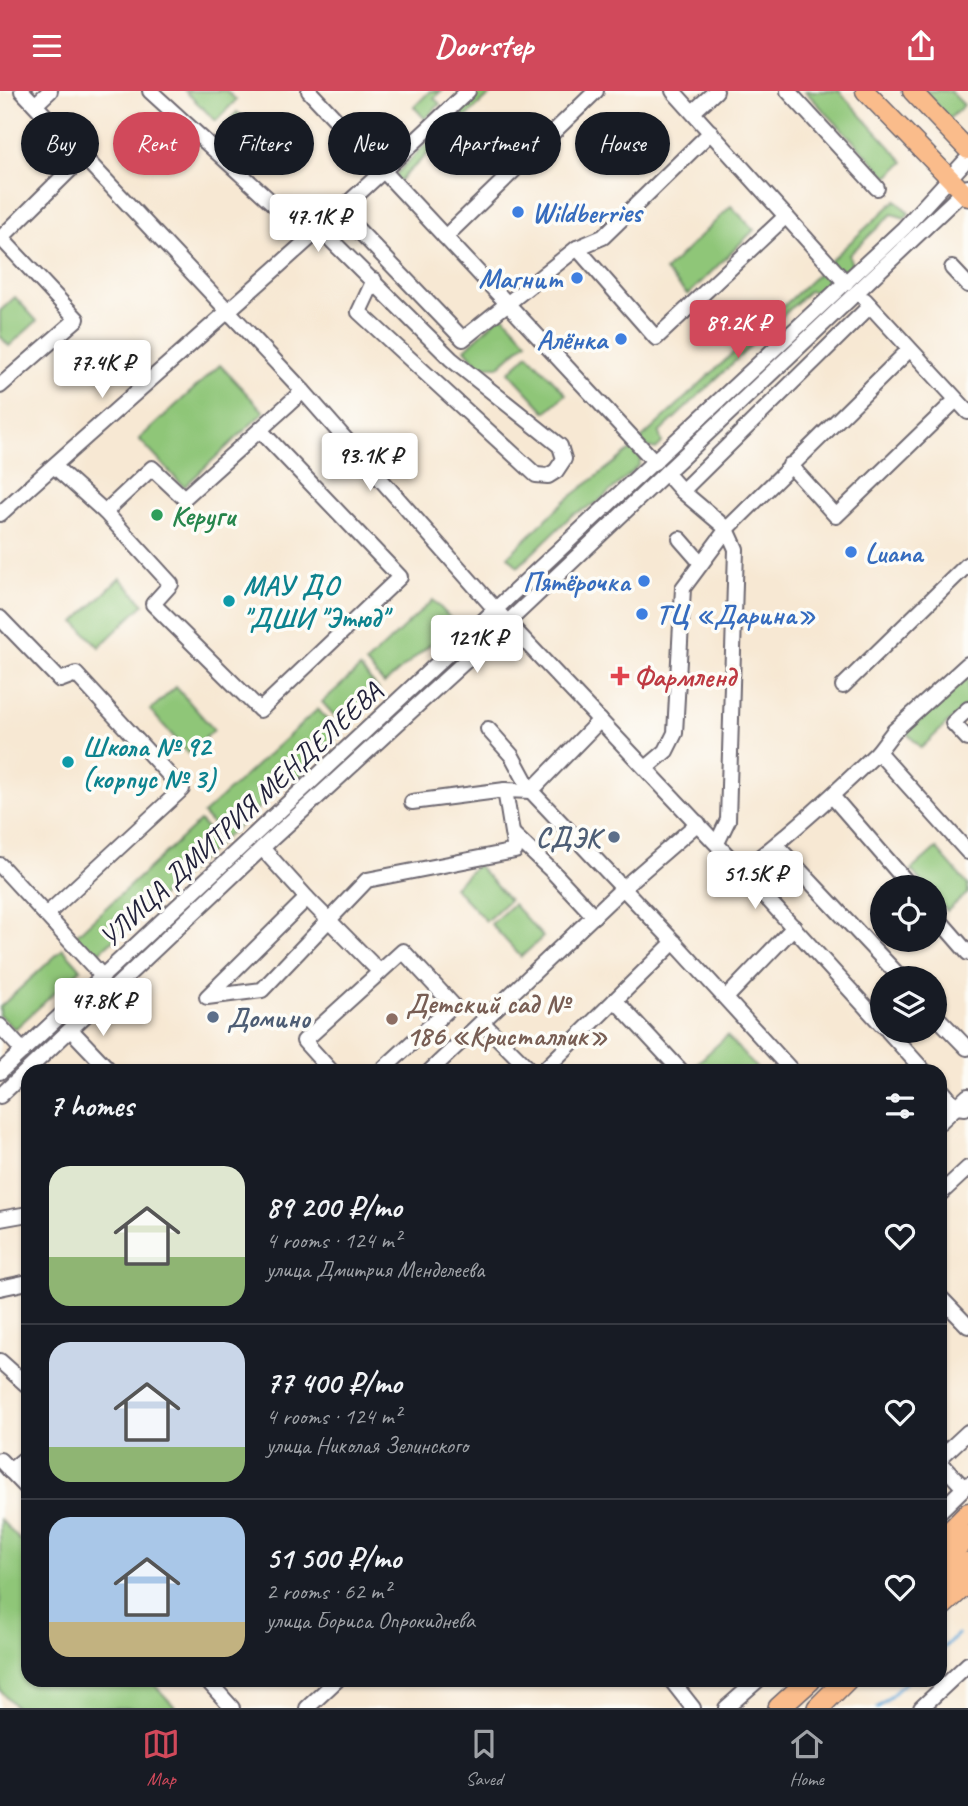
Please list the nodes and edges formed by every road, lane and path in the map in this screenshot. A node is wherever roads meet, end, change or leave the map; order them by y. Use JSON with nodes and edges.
{"nodes":[{"id":1,"x":22,"y":91,"type":"edge"},
{"id":2,"x":50,"y":91,"type":"edge"},
{"id":3,"x":150,"y":91,"type":"edge"},
{"id":4,"x":309,"y":91,"type":"edge"},
{"id":5,"x":468,"y":91,"type":"edge"},
{"id":6,"x":596,"y":91,"type":"edge"},
{"id":7,"x":673,"y":91,"type":"edge"},
{"id":8,"x":716,"y":91,"type":"edge"},
{"id":9,"x":788,"y":91,"type":"edge"},
{"id":10,"x":865,"y":91,"type":"edge"},
{"id":11,"x":912,"y":91,"type":"edge"},
{"id":12,"x":36,"y":104,"type":"junction"},
{"id":13,"x":43,"y":112,"type":"edge"},
{"id":14,"x":328,"y":112,"type":"edge"},
{"id":15,"x":693,"y":112,"type":"junction"},
{"id":16,"x":710,"y":132,"type":"junction"},
{"id":17,"x":411,"y":146,"type":"edge"},
{"id":18,"x":968,"y":150,"type":"edge"},
{"id":19,"x":968,"y":157,"type":"edge"},
{"id":20,"x":99,"y":172,"type":"edge"},
{"id":21,"x":65,"y":175,"type":"edge"},
{"id":22,"x":381,"y":175,"type":"edge"},
{"id":23,"x":387,"y":175,"type":"edge"},
{"id":24,"x":948,"y":177,"type":"junction"},
{"id":25,"x":877,"y":188,"type":"dead end"},
{"id":26,"x":966,"y":192,"type":"edge"},
{"id":27,"x":341,"y":212,"type":"junction"},
{"id":28,"x":786,"y":216,"type":"junction"},
{"id":29,"x":320,"y":229,"type":"junction"},
{"id":30,"x":445,"y":237,"type":"junction"},
{"id":31,"x":577,"y":248,"type":"junction"},
{"id":32,"x":953,"y":268,"type":"dead end"},
{"id":33,"x":374,"y":280,"type":"junction"},
{"id":34,"x":968,"y":285,"type":"edge"},
{"id":35,"x":852,"y":287,"type":"junction"},
{"id":36,"x":506,"y":303,"type":"junction"},
{"id":37,"x":870,"y":306,"type":"junction"},
{"id":38,"x":227,"y":311,"type":"junction"},
{"id":39,"x":909,"y":350,"type":"junction"},
{"id":40,"x":0,"y":386,"type":"edge"},
{"id":41,"x":303,"y":391,"type":"junction"},
{"id":42,"x":956,"y":400,"type":"junction"},
{"id":43,"x":968,"y":412,"type":"edge"},
{"id":44,"x":260,"y":430,"type":"junction"},
{"id":45,"x":654,"y":462,"type":"junction"},
{"id":46,"x":790,"y":465,"type":"junction"},
{"id":47,"x":54,"y":466,"type":"junction"},
{"id":48,"x":666,"y":473,"type":"junction"},
{"id":49,"x":682,"y":491,"type":"junction"},
{"id":50,"x":105,"y":512,"type":"junction"},
{"id":51,"x":0,"y":514,"type":"edge"},
{"id":52,"x":727,"y":529,"type":"junction"},
{"id":53,"x":680,"y":539,"type":"dead end"},
{"id":54,"x":701,"y":563,"type":"junction"},
{"id":55,"x":968,"y":564,"type":"edge"},
{"id":56,"x":495,"y":608,"type":"junction"},
{"id":57,"x":0,"y":618,"type":"edge"},
{"id":58,"x":508,"y":622,"type":"junction"},
{"id":59,"x":968,"y":664,"type":"edge"},
{"id":60,"x":843,"y":686,"type":"dead end"},
{"id":61,"x":968,"y":709,"type":"edge"},
{"id":62,"x":600,"y":720,"type":"junction"},
{"id":63,"x":488,"y":729,"type":"dead end"},
{"id":64,"x":968,"y":739,"type":"edge"},
{"id":65,"x":878,"y":752,"type":"junction"},
{"id":66,"x":646,"y":768,"type":"junction"},
{"id":67,"x":505,"y":790,"type":"junction"},
{"id":68,"x":531,"y":791,"type":"junction"},
{"id":69,"x":832,"y":796,"type":"junction"},
{"id":70,"x":412,"y":802,"type":"dead end"},
{"id":71,"x":698,"y":823,"type":"junction"},
{"id":72,"x":512,"y":833,"type":"junction"},
{"id":73,"x":717,"y":843,"type":"junction"},
{"id":74,"x":776,"y":845,"type":"junction"},
{"id":75,"x":262,"y":848,"type":"junction"},
{"id":76,"x":968,"y":852,"type":"edge"},
{"id":77,"x":0,"y":865,"type":"edge"},
{"id":78,"x":742,"y":871,"type":"junction"},
{"id":79,"x":901,"y":875,"type":"edge"},
{"id":80,"x":623,"y":888,"type":"junction"},
{"id":81,"x":306,"y":898,"type":"junction"},
{"id":82,"x":46,"y":915,"type":"junction"},
{"id":83,"x":594,"y":916,"type":"junction"},
{"id":84,"x":330,"y":920,"type":"junction"},
{"id":85,"x":793,"y":927,"type":"junction"},
{"id":86,"x":947,"y":929,"type":"edge"},
{"id":87,"x":674,"y":942,"type":"junction"},
{"id":88,"x":968,"y":953,"type":"edge"},
{"id":89,"x":890,"y":966,"type":"edge"},
{"id":90,"x":380,"y":972,"type":"junction"},
{"id":91,"x":103,"y":977,"type":"junction"},
{"id":92,"x":726,"y":998,"type":"junction"},
{"id":93,"x":615,"y":1000,"type":"junction"},
{"id":94,"x":870,"y":1011,"type":"edge"},
{"id":95,"x":482,"y":1022,"type":"junction"},
{"id":96,"x":0,"y":1026,"type":"edge"},
{"id":97,"x":947,"y":1027,"type":"edge"},
{"id":98,"x":71,"y":1030,"type":"junction"},
{"id":99,"x":899,"y":1043,"type":"edge"},
{"id":100,"x":967,"y":1048,"type":"edge"},
{"id":101,"x":23,"y":1051,"type":"junction"},
{"id":102,"x":34,"y":1064,"type":"edge"},
{"id":103,"x":103,"y":1064,"type":"edge"},
{"id":104,"x":325,"y":1064,"type":"edge"},
{"id":105,"x":389,"y":1064,"type":"edge"},
{"id":106,"x":437,"y":1064,"type":"edge"},
{"id":107,"x":524,"y":1064,"type":"edge"},
{"id":108,"x":550,"y":1064,"type":"edge"},
{"id":109,"x":674,"y":1064,"type":"edge"},
{"id":110,"x":786,"y":1064,"type":"edge"},
{"id":111,"x":918,"y":1064,"type":"edge"},
{"id":112,"x":0,"y":1072,"type":"edge"},
{"id":113,"x":21,"y":1076,"type":"edge"},
{"id":114,"x":947,"y":1094,"type":"edge"},
{"id":115,"x":0,"y":1096,"type":"edge"},
{"id":116,"x":968,"y":1097,"type":"edge"},
{"id":117,"x":962,"y":1108,"type":"edge"},
{"id":118,"x":947,"y":1118,"type":"edge"},
{"id":119,"x":968,"y":1168,"type":"edge"},
{"id":120,"x":947,"y":1188,"type":"edge"},
{"id":121,"x":21,"y":1215,"type":"edge"},
{"id":122,"x":0,"y":1219,"type":"edge"},
{"id":123,"x":21,"y":1284,"type":"edge"},
{"id":124,"x":0,"y":1288,"type":"edge"},
{"id":125,"x":947,"y":1304,"type":"edge"},
{"id":126,"x":968,"y":1326,"type":"edge"},
{"id":127,"x":0,"y":1361,"type":"edge"},
{"id":128,"x":21,"y":1380,"type":"edge"},
{"id":129,"x":968,"y":1432,"type":"edge"},
{"id":130,"x":947,"y":1453,"type":"edge"},
{"id":131,"x":0,"y":1460,"type":"edge"},
{"id":132,"x":21,"y":1462,"type":"edge"},
{"id":133,"x":947,"y":1467,"type":"edge"},
{"id":134,"x":10,"y":1471,"type":"junction"},
{"id":135,"x":21,"y":1482,"type":"edge"},
{"id":136,"x":966,"y":1486,"type":"edge"},
{"id":137,"x":947,"y":1504,"type":"edge"},
{"id":138,"x":968,"y":1512,"type":"edge"},
{"id":139,"x":947,"y":1533,"type":"edge"},
{"id":140,"x":968,"y":1536,"type":"edge"},
{"id":141,"x":947,"y":1556,"type":"edge"},
{"id":142,"x":968,"y":1563,"type":"edge"},
{"id":143,"x":947,"y":1582,"type":"edge"},
{"id":144,"x":968,"y":1584,"type":"edge"},
{"id":145,"x":947,"y":1603,"type":"edge"},
{"id":146,"x":968,"y":1664,"type":"edge"},
{"id":147,"x":947,"y":1684,"type":"edge"},
{"id":148,"x":212,"y":1687,"type":"edge"},
{"id":149,"x":330,"y":1687,"type":"edge"},
{"id":150,"x":676,"y":1687,"type":"edge"},
{"id":151,"x":750,"y":1687,"type":"edge"},
{"id":152,"x":794,"y":1687,"type":"edge"},
{"id":153,"x":802,"y":1687,"type":"edge"},
{"id":154,"x":839,"y":1687,"type":"edge"},
{"id":155,"x":850,"y":1687,"type":"edge"},
{"id":156,"x":943,"y":1687,"type":"edge"},
{"id":157,"x":232,"y":1708,"type":"edge"},
{"id":158,"x":307,"y":1708,"type":"edge"},
{"id":159,"x":693,"y":1708,"type":"edge"},
{"id":160,"x":726,"y":1708,"type":"edge"},
{"id":161,"x":773,"y":1708,"type":"edge"},
{"id":162,"x":779,"y":1708,"type":"edge"},
{"id":163,"x":818,"y":1708,"type":"edge"},
{"id":164,"x":826,"y":1708,"type":"edge"},
{"id":165,"x":921,"y":1708,"type":"edge"}],
"edges":[{"from":1,"to":12,"type":"street"},
{"from":2,"to":12,"type":"street"},
{"from":3,"to":29,"type":"street"},
{"from":4,"to":14,"type":"street"},
{"from":5,"to":17,"type":"street"},
{"from":6,"to":30,"type":"street"},
{"from":7,"to":15,"type":"street"},
{"from":8,"to":15,"type":"street"},
{"from":9,"to":25,"type":"street"},
{"from":10,"to":24,"type":"main road"},
{"from":11,"to":18,"type":"main road"},
{"from":12,"to":13,"type":"street"},
{"from":15,"to":16,"type":"street"},
{"from":16,"to":28,"type":"street"},
{"from":16,"to":31,"type":"street"},
{"from":19,"to":24,"type":"street","name":"УЛИЦА ДМИТРИЯ МЕНДЕЛЕЕВА"},
{"from":20,"to":38,"type":"street"},
{"from":21,"to":40,"type":"street"},
{"from":22,"to":27,"type":"street"},
{"from":23,"to":30,"type":"street"},
{"from":24,"to":26,"type":"main road"},
{"from":24,"to":35,"type":"street","name":"УЛИЦА ДМИТРИЯ МЕНДЕЛЕЕВА"},
{"from":26,"to":35,"type":"street","name":"УЛИЦА ДМИТРИЯ МЕНДЕЛЕЕВА"},
{"from":27,"to":29,"type":"street"},
{"from":27,"to":36,"type":"street"},
{"from":28,"to":31,"type":"street"},
{"from":28,"to":35,"type":"street"},
{"from":29,"to":33,"type":"street"},
{"from":29,"to":38,"type":"street"},
{"from":30,"to":36,"type":"street"},
{"from":31,"to":36,"type":"street"},
{"from":32,"to":34,"type":"street"},
{"from":33,"to":33,"type":"street"},
{"from":35,"to":37,"type":"street"},
{"from":35,"to":45,"type":"street","name":"УЛИЦА ДМИТРИЯ МЕНДЕЛЕЕВА"},
{"from":35,"to":48,"type":"street","name":"УЛИЦА ДМИТРИЯ МЕНДЕЛЕЕВА"},
{"from":36,"to":45,"type":"street"},
{"from":37,"to":39,"type":"street"},
{"from":37,"to":49,"type":"street"},
{"from":38,"to":41,"type":"street"},
{"from":38,"to":47,"type":"street"},
{"from":39,"to":42,"type":"street"},
{"from":39,"to":46,"type":"street"},
{"from":41,"to":44,"type":"street"},
{"from":41,"to":56,"type":"street"},
{"from":42,"to":43,"type":"street"},
{"from":42,"to":46,"type":"street"},
{"from":44,"to":50,"type":"street"},
{"from":44,"to":50,"type":"street"},
{"from":45,"to":56,"type":"street","name":"УЛИЦА ДМИТРИЯ МЕНДЕЛЕЕВА"},
{"from":46,"to":52,"type":"street"},
{"from":47,"to":50,"type":"street"},
{"from":47,"to":51,"type":"street"},
{"from":48,"to":49,"type":"street"},
{"from":48,"to":58,"type":"street","name":"УЛИЦА ДМИТРИЯ МЕНДЕЛЕЕВА"},
{"from":49,"to":52,"type":"street"},
{"from":52,"to":54,"type":"street"},
{"from":52,"to":73,"type":"street"},
{"from":53,"to":54,"type":"street"},
{"from":54,"to":66,"type":"street"},
{"from":55,"to":60,"type":"street"},
{"from":56,"to":58,"type":"street"},
{"from":56,"to":91,"type":"street","name":"УЛИЦА ДМИТРИЯ МЕНДЕЛЕЕВА"},
{"from":57,"to":82,"type":"street"},
{"from":58,"to":62,"type":"street"},
{"from":58,"to":75,"type":"street","name":"УЛИЦА ДМИТРИЯ МЕНДЕЛЕЕВА"},
{"from":59,"to":65,"type":"street"},
{"from":61,"to":64,"type":"street"},
{"from":62,"to":66,"type":"street"},
{"from":62,"to":68,"type":"street"},
{"from":63,"to":68,"type":"street"},
{"from":65,"to":69,"type":"street"},
{"from":65,"to":76,"type":"street"},
{"from":66,"to":71,"type":"street"},
{"from":67,"to":68,"type":"street"},
{"from":67,"to":70,"type":"street"},
{"from":67,"to":72,"type":"street"},
{"from":68,"to":80,"type":"street"},
{"from":69,"to":74,"type":"street"},
{"from":69,"to":79,"type":"street"},
{"from":71,"to":73,"type":"street"},
{"from":71,"to":80,"type":"street"},
{"from":72,"to":83,"type":"street"},
{"from":72,"to":84,"type":"street"},
{"from":73,"to":78,"type":"street"},
{"from":74,"to":78,"type":"street"},
{"from":74,"to":89,"type":"street"},
{"from":75,"to":81,"type":"street"},
{"from":75,"to":98,"type":"street","name":"УЛИЦА ДМИТРИЯ МЕНДЕЛЕЕВА"},
{"from":77,"to":82,"type":"street"},
{"from":78,"to":85,"type":"street"},
{"from":80,"to":83,"type":"street"},
{"from":80,"to":87,"type":"street"},
{"from":81,"to":84,"type":"street"},
{"from":81,"to":84,"type":"street"},
{"from":82,"to":91,"type":"street"},
{"from":83,"to":95,"type":"street"},
{"from":84,"to":90,"type":"street"},
{"from":85,"to":92,"type":"street"},
{"from":85,"to":94,"type":"street"},
{"from":86,"to":88,"type":"street"},
{"from":87,"to":92,"type":"street"},
{"from":87,"to":93,"type":"street"},
{"from":90,"to":104,"type":"street"},
{"from":90,"to":105,"type":"street"},
{"from":91,"to":101,"type":"street","name":"УЛИЦА ДМИТРИЯ МЕНДЕЛЕЕВА"},
{"from":92,"to":110,"type":"street"},
{"from":93,"to":108,"type":"street"},
{"from":93,"to":109,"type":"street"},
{"from":95,"to":106,"type":"street"},
{"from":95,"to":107,"type":"street"},
{"from":96,"to":101,"type":"street"},
{"from":97,"to":100,"type":"street"},
{"from":98,"to":102,"type":"street","name":"УЛИЦА ДМИТРИЯ МЕНДЕЛЕЕВА"},
{"from":98,"to":103,"type":"street"},
{"from":99,"to":111,"type":"street"},
{"from":101,"to":112,"type":"street","name":"УЛИЦА ДМИТРИЯ МЕНДЕЛЕЕВА"},
{"from":113,"to":115,"type":"street","name":"УЛИЦА ДМИТРИЯ МЕНДЕЛЕЕВА"},
{"from":114,"to":117,"type":"street"},
{"from":116,"to":117,"type":"street"},
{"from":117,"to":118,"type":"street"},
{"from":119,"to":120,"type":"street"},
{"from":121,"to":122,"type":"street"},
{"from":123,"to":124,"type":"street"},
{"from":125,"to":126,"type":"street"},
{"from":127,"to":128,"type":"street"},
{"from":129,"to":130,"type":"street"},
{"from":131,"to":134,"type":"street"},
{"from":132,"to":134,"type":"street"},
{"from":133,"to":136,"type":"street"},
{"from":134,"to":135,"type":"street"},
{"from":136,"to":137,"type":"street"},
{"from":138,"to":139,"type":"main road"},
{"from":140,"to":141,"type":"highway"},
{"from":142,"to":143,"type":"highway"},
{"from":144,"to":145,"type":"main road"},
{"from":146,"to":147,"type":"street"},
{"from":148,"to":157,"type":"street"},
{"from":149,"to":158,"type":"street"},
{"from":150,"to":159,"type":"street"},
{"from":151,"to":160,"type":"street"},
{"from":152,"to":161,"type":"main road"},
{"from":153,"to":162,"type":"highway"},
{"from":154,"to":163,"type":"highway"},
{"from":155,"to":164,"type":"main road"},
{"from":156,"to":165,"type":"street"}]}
